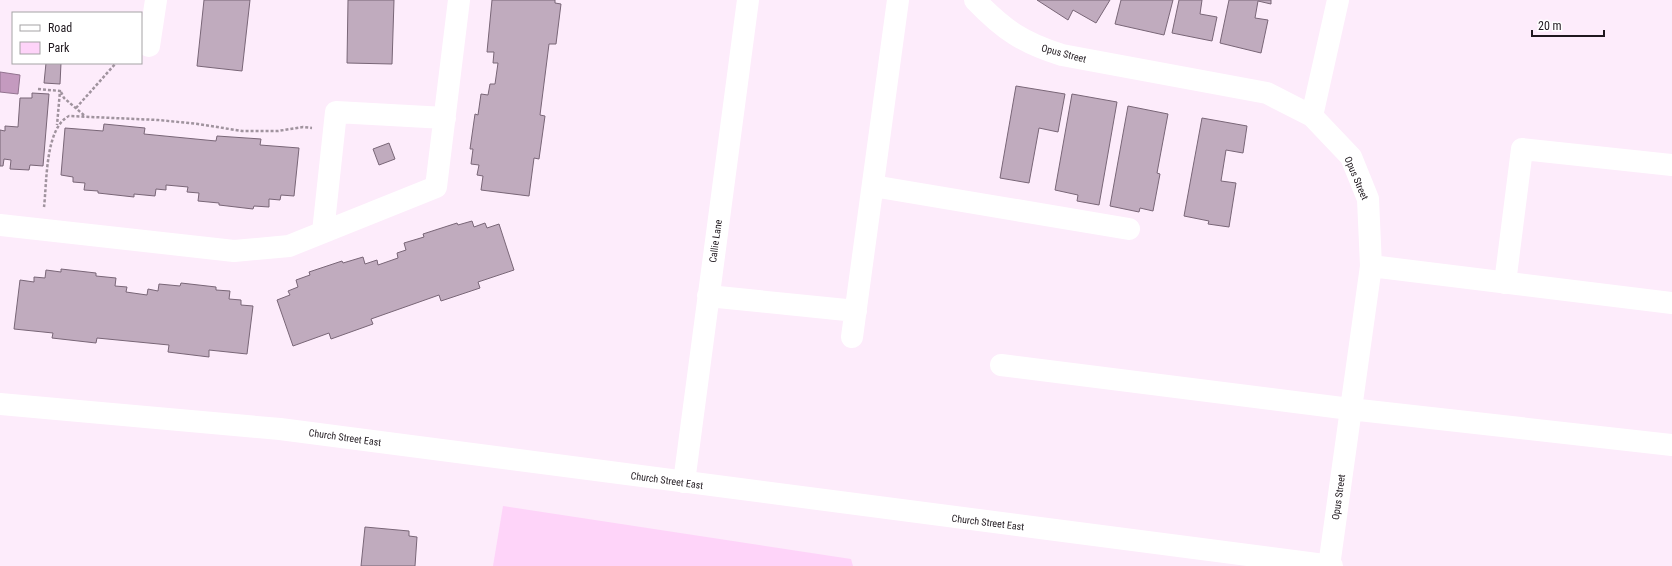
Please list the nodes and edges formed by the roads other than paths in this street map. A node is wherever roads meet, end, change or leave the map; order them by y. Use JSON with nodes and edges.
{"nodes":[{"id":1,"x":156,"y":0,"type":"edge"},
{"id":2,"x":459,"y":0,"type":"edge"},
{"id":3,"x":748,"y":0,"type":"edge"},
{"id":4,"x":898,"y":0,"type":"edge"},
{"id":5,"x":976,"y":0,"type":"edge"},
{"id":6,"x":1338,"y":0,"type":"edge"},
{"id":7,"x":149,"y":46,"type":"dead end"},
{"id":8,"x":1312,"y":116,"type":"junction"},
{"id":9,"x":445,"y":118,"type":"junction"},
{"id":10,"x":1672,"y":165,"type":"edge"},
{"id":11,"x":873,"y":186,"type":"junction"},
{"id":12,"x":0,"y":225,"type":"edge"},
{"id":13,"x":1129,"y":229,"type":"dead end"},
{"id":14,"x":324,"y":232,"type":"junction"},
{"id":15,"x":1370,"y":266,"type":"junction"},
{"id":16,"x":1505,"y":283,"type":"junction"},
{"id":17,"x":708,"y":296,"type":"junction"},
{"id":18,"x":1672,"y":303,"type":"edge"},
{"id":19,"x":856,"y":311,"type":"junction"},
{"id":20,"x":852,"y":337,"type":"dead end"},
{"id":21,"x":1001,"y":365,"type":"dead end"},
{"id":22,"x":0,"y":404,"type":"edge"},
{"id":23,"x":1350,"y":409,"type":"junction"},
{"id":24,"x":1672,"y":445,"type":"edge"},
{"id":25,"x":684,"y":482,"type":"junction"},
{"id":26,"x":1329,"y":566,"type":"edge"},
{"id":27,"x":1332,"y":566,"type":"edge"}],
"edges":[{"from":1,"to":7,"type":"main road"},
{"from":2,"to":9,"type":"main road"},
{"from":3,"to":17,"type":"main road","name":"Callie Lane"},
{"from":4,"to":11,"type":"main road"},
{"from":5,"to":8,"type":"main road","name":"Opus Street"},
{"from":6,"to":8,"type":"main road"},
{"from":8,"to":15,"type":"main road","name":"Opus Street"},
{"from":9,"to":14,"type":"main road"},
{"from":9,"to":14,"type":"main road"},
{"from":10,"to":16,"type":"main road"},
{"from":11,"to":13,"type":"main road"},
{"from":11,"to":19,"type":"main road"},
{"from":12,"to":14,"type":"main road"},
{"from":15,"to":16,"type":"main road"},
{"from":15,"to":23,"type":"main road","name":"Opus Street"},
{"from":16,"to":18,"type":"main road"},
{"from":17,"to":19,"type":"main road"},
{"from":17,"to":25,"type":"main road","name":"Callie Lane"},
{"from":19,"to":20,"type":"main road"},
{"from":21,"to":23,"type":"main road"},
{"from":22,"to":25,"type":"main road","name":"Church Street East"},
{"from":23,"to":24,"type":"main road"},
{"from":23,"to":26,"type":"main road","name":"Opus Street"},
{"from":25,"to":26,"type":"main road","name":"Church Street East"},
{"from":26,"to":27,"type":"main road","name":"Church Street East"}]}
